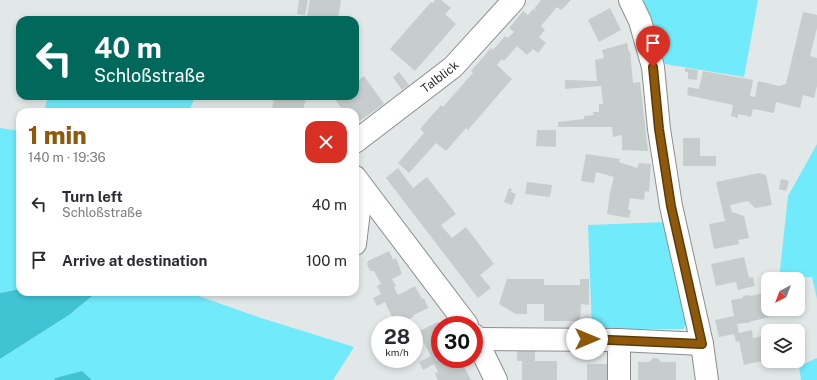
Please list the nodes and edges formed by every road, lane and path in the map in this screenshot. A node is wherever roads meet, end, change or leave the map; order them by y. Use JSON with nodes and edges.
{"nodes":[{"id":1,"x":514,"y":0,"type":"edge"},
{"id":2,"x":630,"y":0,"type":"edge"},
{"id":3,"x":359,"y":139,"type":"edge"},
{"id":4,"x":359,"y":183,"type":"edge"},
{"id":5,"x":459,"y":316,"type":"edge"},
{"id":6,"x":483,"y":334,"type":"edge"},
{"id":7,"x":619,"y":340,"type":"junction"},
{"id":8,"x":702,"y":344,"type":"junction"},
{"id":9,"x":483,"y":355,"type":"edge"},
{"id":10,"x":496,"y":380,"type":"edge"},
{"id":11,"x":619,"y":380,"type":"edge"},
{"id":12,"x":707,"y":380,"type":"edge"}],
"edges":[{"from":1,"to":3,"type":"street","name":"Talblick"},
{"from":2,"to":8,"type":"street"},
{"from":4,"to":5,"type":"street"},
{"from":6,"to":7,"type":"street"},
{"from":7,"to":8,"type":"street"},
{"from":7,"to":11,"type":"street"},
{"from":8,"to":12,"type":"street"},
{"from":9,"to":10,"type":"street"}]}
